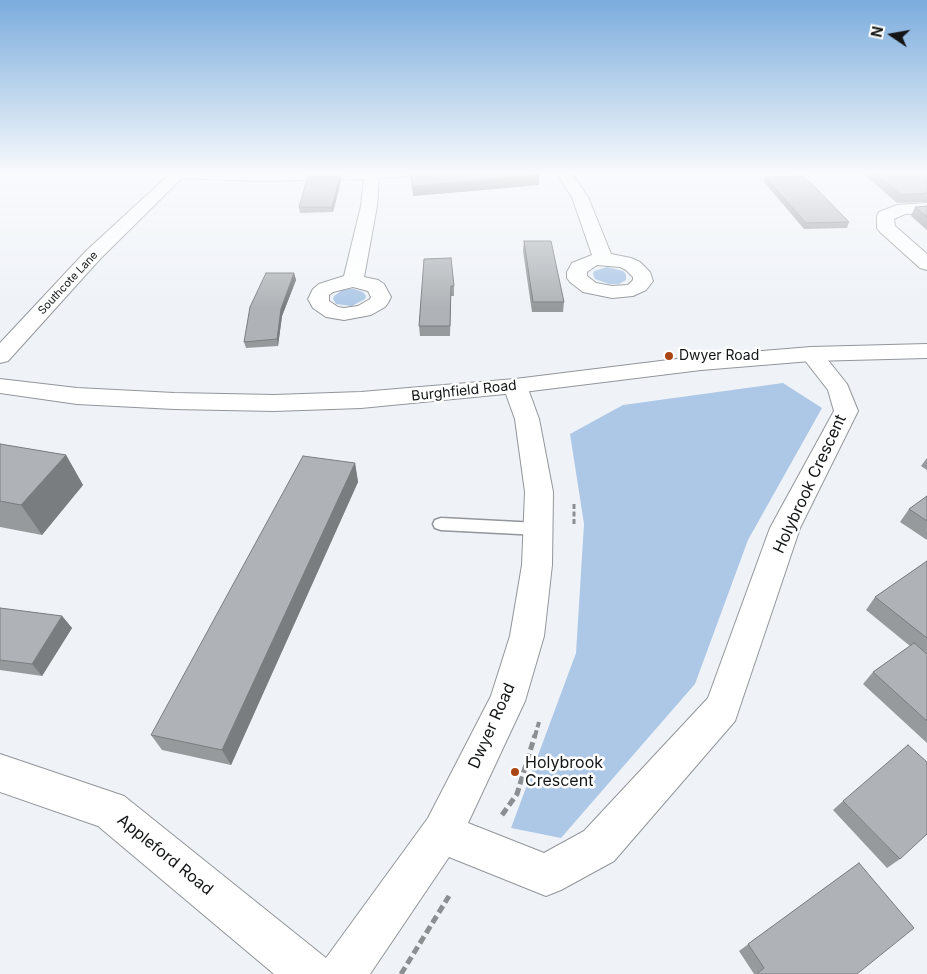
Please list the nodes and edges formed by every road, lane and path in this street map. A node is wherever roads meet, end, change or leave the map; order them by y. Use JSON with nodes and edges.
{"nodes":[{"id":1,"x":133,"y":216,"type":"edge"},
{"id":2,"x":367,"y":216,"type":"edge"},
{"id":3,"x":587,"y":216,"type":"edge"},
{"id":4,"x":885,"y":216,"type":"edge"},
{"id":5,"x":603,"y":259,"type":"dead end"},
{"id":6,"x":927,"y":264,"type":"edge"},
{"id":7,"x":354,"y":281,"type":"dead end"},
{"id":8,"x":927,"y":351,"type":"edge"},
{"id":9,"x":811,"y":354,"type":"junction"},
{"id":10,"x":0,"y":356,"type":"edge"},
{"id":11,"x":0,"y":386,"type":"edge"},
{"id":12,"x":515,"y":386,"type":"junction"},
{"id":13,"x":441,"y":524,"type":"dead end"},
{"id":14,"x":538,"y":529,"type":"junction"},
{"id":15,"x":0,"y":773,"type":"edge"},
{"id":16,"x":442,"y":832,"type":"junction"},
{"id":17,"x":310,"y":974,"type":"edge"},
{"id":18,"x":343,"y":974,"type":"edge"}],
"edges":[{"from":1,"to":10,"type":"street","name":"Southcote Lane"},
{"from":2,"to":7,"type":"street"},
{"from":3,"to":5,"type":"street"},
{"from":4,"to":6,"type":"street"},
{"from":8,"to":9,"type":"street","name":"Burghfield Road"},
{"from":9,"to":12,"type":"street","name":"Burghfield Road"},
{"from":9,"to":16,"type":"street","name":"Holybrook Crescent"},
{"from":11,"to":12,"type":"street","name":"Burghfield Road"},
{"from":12,"to":14,"type":"street","name":"Dwyer Road"},
{"from":13,"to":14,"type":"lane"},
{"from":14,"to":16,"type":"street","name":"Dwyer Road"},
{"from":15,"to":17,"type":"street","name":"Appleford Road"},
{"from":16,"to":18,"type":"street","name":"Dwyer Road"}]}
